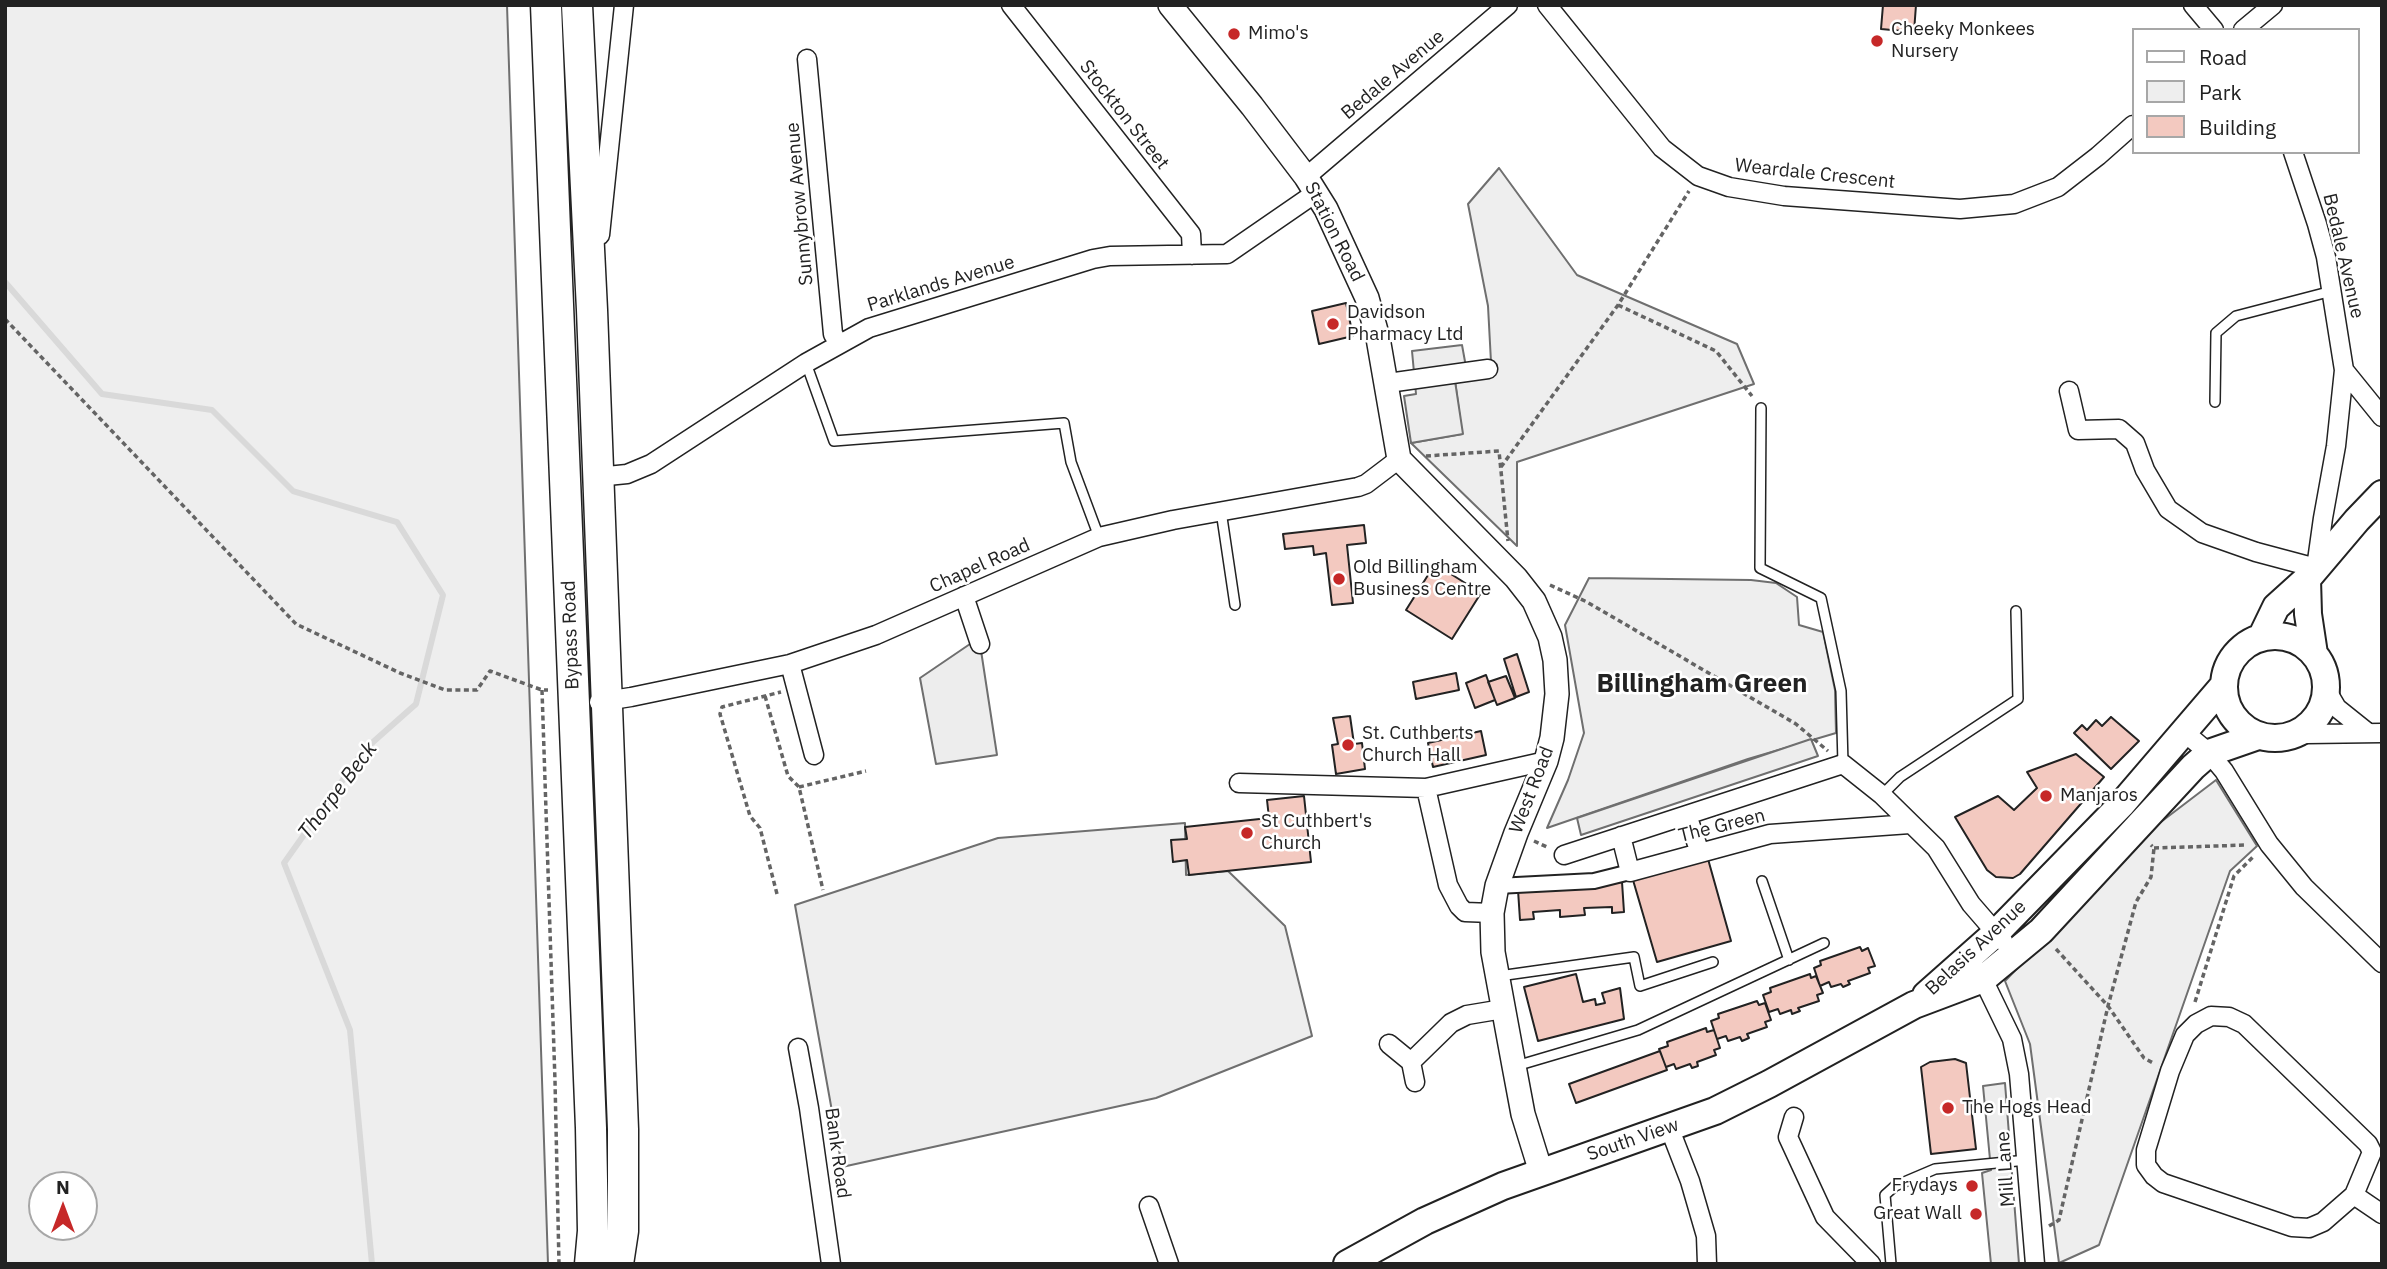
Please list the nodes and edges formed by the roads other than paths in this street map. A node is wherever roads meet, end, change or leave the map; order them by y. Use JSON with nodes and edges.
{"nodes":[{"id":1,"x":546,"y":5,"type":"edge"},
{"id":2,"x":577,"y":5,"type":"edge"},
{"id":3,"x":624,"y":5,"type":"edge"},
{"id":4,"x":1011,"y":5,"type":"edge"},
{"id":5,"x":1170,"y":5,"type":"edge"},
{"id":6,"x":1508,"y":5,"type":"edge"},
{"id":7,"x":1546,"y":5,"type":"edge"},
{"id":8,"x":2193,"y":5,"type":"edge"},
{"id":9,"x":2273,"y":5,"type":"edge"},
{"id":10,"x":2212,"y":28,"type":"edge"},
{"id":11,"x":2245,"y":28,"type":"edge"},
{"id":12,"x":807,"y":59,"type":"dead end"},
{"id":13,"x":2132,"y":126,"type":"edge"},
{"id":14,"x":2294,"y":154,"type":"edge"},
{"id":15,"x":1311,"y":185,"type":"junction"},
{"id":16,"x":1192,"y":255,"type":"junction"},
{"id":17,"x":2332,"y":291,"type":"junction"},
{"id":18,"x":592,"y":310,"type":"junction"},
{"id":19,"x":839,"y":344,"type":"junction"},
{"id":20,"x":806,"y":363,"type":"junction"},
{"id":21,"x":1488,"y":369,"type":"dead end"},
{"id":22,"x":2344,"y":370,"type":"junction"},
{"id":23,"x":1388,"y":383,"type":"junction"},
{"id":24,"x":2068,"y":391,"type":"dead end"},
{"id":25,"x":2215,"y":402,"type":"dead end"},
{"id":26,"x":1761,"y":408,"type":"road end"},
{"id":27,"x":2382,"y":417,"type":"edge"},
{"id":28,"x":1399,"y":458,"type":"junction"},
{"id":29,"x":597,"y":477,"type":"junction"},
{"id":30,"x":2382,"y":494,"type":"edge"},
{"id":31,"x":1221,"y":511,"type":"junction"},
{"id":32,"x":1099,"y":537,"type":"junction"},
{"id":33,"x":2312,"y":573,"type":"junction"},
{"id":34,"x":964,"y":596,"type":"junction"},
{"id":35,"x":1235,"y":605,"type":"dead end"},
{"id":36,"x":2016,"y":611,"type":"dead end"},
{"id":37,"x":2261,"y":638,"type":"junction"},
{"id":38,"x":980,"y":643,"type":"dead end"},
{"id":39,"x":2314,"y":654,"type":"junction"},
{"id":40,"x":790,"y":664,"type":"junction"},
{"id":41,"x":2223,"y":686,"type":"junction"},
{"id":42,"x":2327,"y":691,"type":"junction"},
{"id":43,"x":562,"y":696,"type":"junction"},
{"id":44,"x":606,"y":701,"type":"junction"},
{"id":45,"x":2184,"y":732,"type":"junction"},
{"id":46,"x":2374,"y":732,"type":"edge"},
{"id":47,"x":2258,"y":736,"type":"junction"},
{"id":48,"x":2288,"y":737,"type":"junction"},
{"id":49,"x":2210,"y":753,"type":"junction"},
{"id":50,"x":814,"y":755,"type":"dead end"},
{"id":51,"x":1546,"y":761,"type":"junction"},
{"id":52,"x":1843,"y":764,"type":"junction"},
{"id":53,"x":1238,"y":783,"type":"dead end"},
{"id":54,"x":1426,"y":788,"type":"junction"},
{"id":55,"x":1882,"y":796,"type":"junction"},
{"id":56,"x":1687,"y":814,"type":"junction"},
{"id":57,"x":1910,"y":824,"type":"junction"},
{"id":58,"x":1621,"y":836,"type":"junction"},
{"id":59,"x":1700,"y":853,"type":"junction"},
{"id":60,"x":1564,"y":855,"type":"road end"},
{"id":61,"x":1630,"y":872,"type":"junction"},
{"id":62,"x":1762,"y":881,"type":"dead end"},
{"id":63,"x":1497,"y":886,"type":"junction"},
{"id":64,"x":1492,"y":913,"type":"junction"},
{"id":65,"x":1996,"y":933,"type":"junction"},
{"id":66,"x":1824,"y":943,"type":"dead end"},
{"id":67,"x":1970,"y":956,"type":"junction"},
{"id":68,"x":2013,"y":956,"type":"junction"},
{"id":69,"x":1789,"y":960,"type":"junction"},
{"id":70,"x":1713,"y":962,"type":"dead end"},
{"id":71,"x":2382,"y":963,"type":"edge"},
{"id":72,"x":1497,"y":976,"type":"junction"},
{"id":73,"x":1983,"y":979,"type":"junction"},
{"id":74,"x":1914,"y":1005,"type":"junction"},
{"id":75,"x":1503,"y":1009,"type":"junction"},
{"id":76,"x":1389,"y":1044,"type":"dead end"},
{"id":77,"x":799,"y":1048,"type":"dead end"},
{"id":78,"x":1411,"y":1062,"type":"junction"},
{"id":79,"x":1514,"y":1066,"type":"junction"},
{"id":80,"x":1415,"y":1082,"type":"dead end"},
{"id":81,"x":1794,"y":1117,"type":"dead end"},
{"id":82,"x":1669,"y":1127,"type":"junction"},
{"id":83,"x":2027,"y":1160,"type":"junction"},
{"id":84,"x":1541,"y":1171,"type":"junction"},
{"id":85,"x":2354,"y":1195,"type":"junction"},
{"id":86,"x":1149,"y":1206,"type":"dead end"},
{"id":87,"x":2382,"y":1214,"type":"edge"},
{"id":88,"x":590,"y":1264,"type":"edge"},
{"id":89,"x":618,"y":1264,"type":"edge"},
{"id":90,"x":831,"y":1264,"type":"edge"},
{"id":91,"x":1170,"y":1264,"type":"edge"},
{"id":92,"x":1347,"y":1264,"type":"edge"},
{"id":93,"x":1706,"y":1264,"type":"edge"},
{"id":94,"x":1871,"y":1264,"type":"edge"},
{"id":95,"x":1891,"y":1264,"type":"edge"},
{"id":96,"x":2035,"y":1264,"type":"edge"}],
"edges":[{"from":1,"to":43,"type":"main road","name":"Bypass Road"},
{"from":2,"to":18,"type":"main road","name":"Bypass Road"},
{"from":3,"to":18,"type":"street","name":"Bypass Road"},
{"from":4,"to":16,"type":"street","name":"Stockton Street"},
{"from":5,"to":15,"type":"street","name":"Station Road"},
{"from":6,"to":15,"type":"street","name":"Bedale Avenue"},
{"from":7,"to":13,"type":"street","name":"Weardale Crescent"},
{"from":8,"to":10,"type":"street"},
{"from":9,"to":11,"type":"street"},
{"from":12,"to":19,"type":"street","name":"Sunnybrow Avenue"},
{"from":14,"to":17,"type":"street","name":"Bedale Avenue"},
{"from":15,"to":16,"type":"street","name":"Parklands Avenue"},
{"from":15,"to":23,"type":"street","name":"Station Road"},
{"from":16,"to":19,"type":"street","name":"Parklands Avenue"},
{"from":17,"to":22,"type":"street","name":"Bedale Avenue"},
{"from":17,"to":25,"type":"lane"},
{"from":18,"to":29,"type":"main road","name":"Bypass Road"},
{"from":19,"to":20,"type":"street","name":"Parklands Avenue"},
{"from":20,"to":29,"type":"street","name":"Parklands Avenue"},
{"from":20,"to":32,"type":"lane"},
{"from":21,"to":23,"type":"street"},
{"from":22,"to":27,"type":"street"},
{"from":22,"to":33,"type":"street","name":"Bedale Avenue"},
{"from":23,"to":28,"type":"street","name":"Station Road"},
{"from":24,"to":33,"type":"street"},
{"from":26,"to":52,"type":"lane"},
{"from":28,"to":31,"type":"street","name":"Chapel Road"},
{"from":28,"to":51,"type":"street","name":"West Road"},
{"from":29,"to":44,"type":"main road","name":"Bypass Road"},
{"from":30,"to":33,"type":"main road","name":"Belasis Avenue"},
{"from":31,"to":32,"type":"street","name":"Chapel Road"},
{"from":31,"to":35,"type":"lane"},
{"from":32,"to":34,"type":"street","name":"Chapel Road"},
{"from":33,"to":37,"type":"main road","name":"Belasis Avenue"},
{"from":33,"to":39,"type":"main road"},
{"from":34,"to":38,"type":"street"},
{"from":34,"to":40,"type":"street","name":"Chapel Road"},
{"from":36,"to":55,"type":"lane"},
{"from":37,"to":39,"type":"main road"},
{"from":37,"to":41,"type":"main road","name":"Belasis Avenue"},
{"from":39,"to":42,"type":"main road"},
{"from":40,"to":44,"type":"street","name":"Chapel Road"},
{"from":40,"to":50,"type":"street"},
{"from":41,"to":45,"type":"main road","name":"Belasis Avenue"},
{"from":41,"to":47,"type":"main road"},
{"from":42,"to":46,"type":"street"},
{"from":42,"to":48,"type":"main road"},
{"from":43,"to":44,"type":"street","name":"Chapel Road"},
{"from":43,"to":88,"type":"main road","name":"Bypass Road"},
{"from":44,"to":89,"type":"main road","name":"Bypass Road"},
{"from":45,"to":49,"type":"street"},
{"from":45,"to":65,"type":"main road","name":"Belasis Avenue"},
{"from":46,"to":48,"type":"street"},
{"from":47,"to":48,"type":"main road","name":"Belasis Avenue"},
{"from":47,"to":49,"type":"main road","name":"Belasis Avenue"},
{"from":49,"to":68,"type":"main road","name":"Belasis Avenue"},
{"from":49,"to":71,"type":"street"},
{"from":51,"to":54,"type":"street"},
{"from":51,"to":63,"type":"street","name":"West Road"},
{"from":52,"to":55,"type":"street"},
{"from":52,"to":56,"type":"street","name":"The Green"},
{"from":53,"to":54,"type":"street"},
{"from":54,"to":64,"type":"street"},
{"from":55,"to":57,"type":"street"},
{"from":56,"to":58,"type":"street","name":"The Green"},
{"from":56,"to":59,"type":"street"},
{"from":57,"to":59,"type":"street","name":"The Green"},
{"from":57,"to":65,"type":"street"},
{"from":58,"to":60,"type":"street","name":"The Green"},
{"from":58,"to":61,"type":"street"},
{"from":59,"to":61,"type":"street","name":"The Green"},
{"from":61,"to":63,"type":"street","name":"The Green"},
{"from":62,"to":69,"type":"lane"},
{"from":63,"to":64,"type":"street","name":"West Road"},
{"from":64,"to":72,"type":"street","name":"West Road"},
{"from":65,"to":67,"type":"main road","name":"Belasis Avenue"},
{"from":65,"to":68,"type":"street"},
{"from":66,"to":69,"type":"lane"},
{"from":67,"to":73,"type":"street","name":"Mill Lane"},
{"from":67,"to":74,"type":"main road","name":"Belasis Avenue"},
{"from":68,"to":73,"type":"main road","name":"Belasis Avenue"},
{"from":69,"to":79,"type":"lane"},
{"from":70,"to":72,"type":"lane"},
{"from":72,"to":75,"type":"street","name":"West Road"},
{"from":73,"to":74,"type":"main road","name":"Belasis Avenue"},
{"from":73,"to":83,"type":"street","name":"Mill Lane"},
{"from":74,"to":82,"type":"main road","name":"South View"},
{"from":75,"to":78,"type":"street"},
{"from":75,"to":79,"type":"street","name":"West Road"},
{"from":76,"to":78,"type":"street"},
{"from":77,"to":90,"type":"street","name":"Bank Road"},
{"from":78,"to":80,"type":"street"},
{"from":79,"to":84,"type":"street","name":"West Road"},
{"from":81,"to":94,"type":"street"},
{"from":82,"to":84,"type":"main road","name":"South View"},
{"from":82,"to":93,"type":"street"},
{"from":83,"to":95,"type":"lane"},
{"from":83,"to":96,"type":"street","name":"Mill Lane"},
{"from":84,"to":92,"type":"main road","name":"South View"},
{"from":85,"to":85,"type":"street"},
{"from":85,"to":87,"type":"street"},
{"from":86,"to":91,"type":"street"}]}
